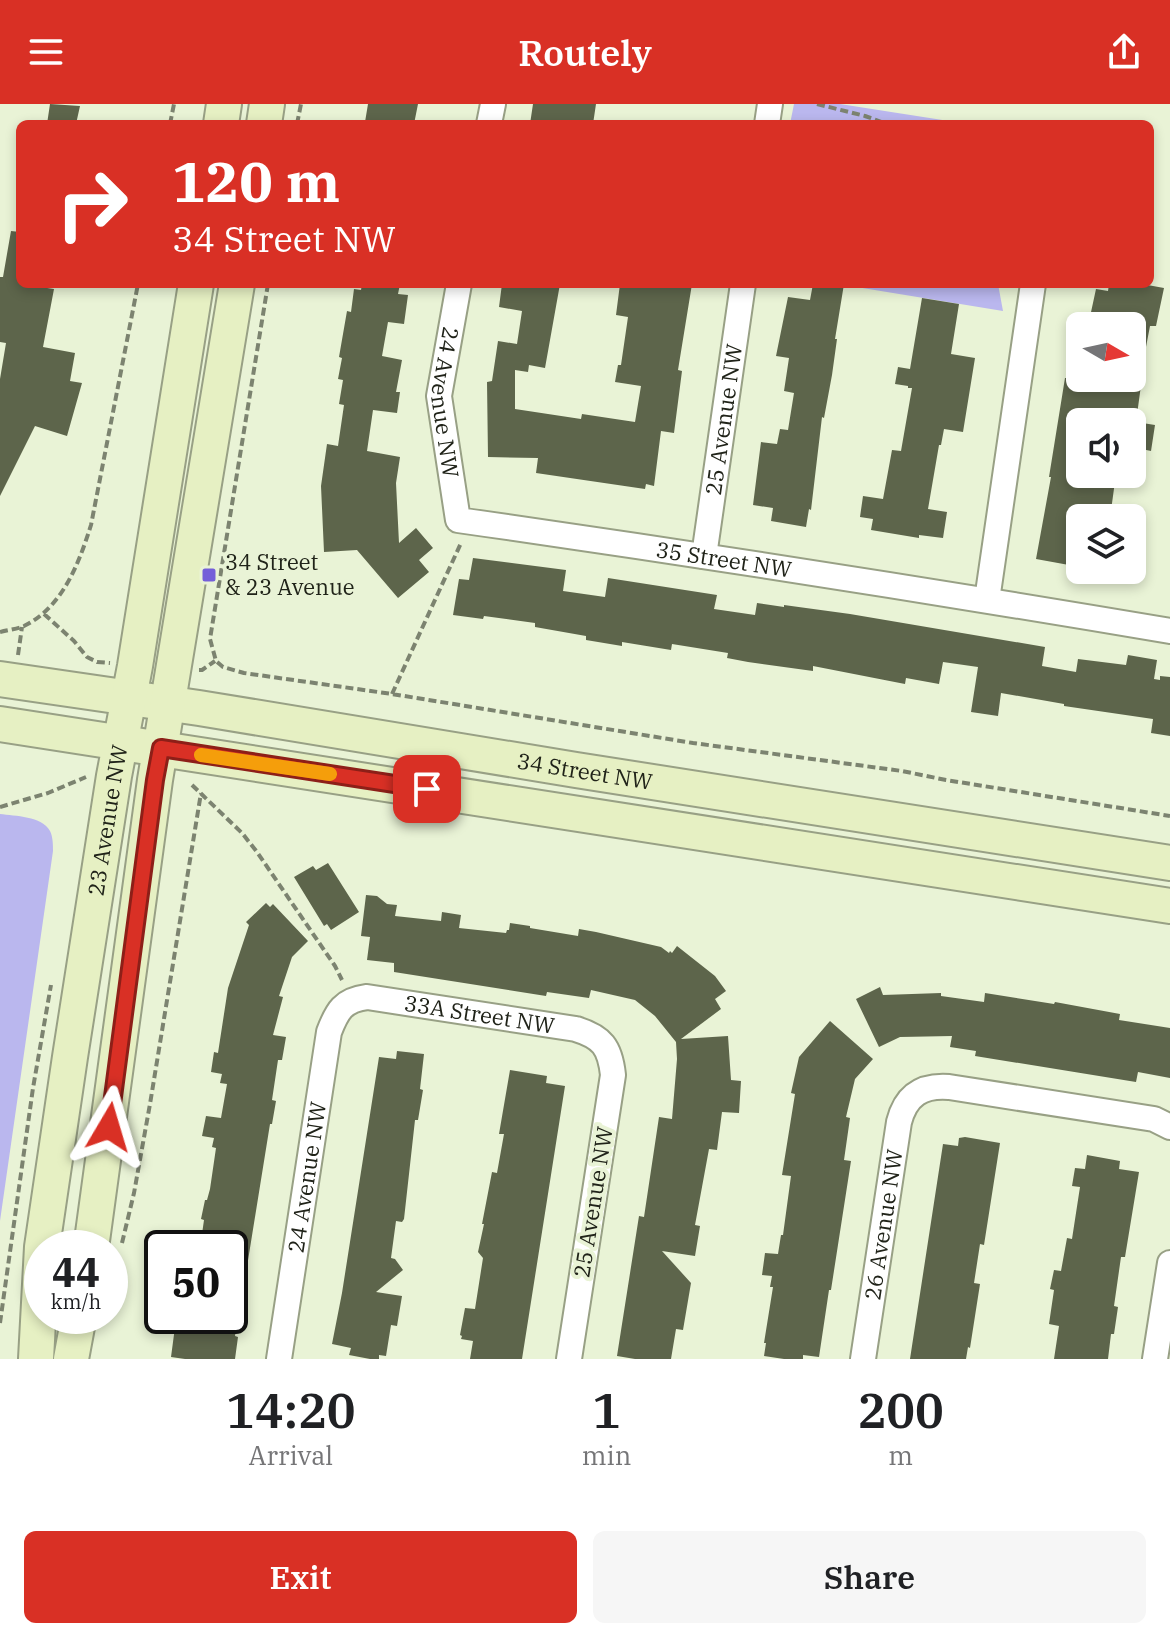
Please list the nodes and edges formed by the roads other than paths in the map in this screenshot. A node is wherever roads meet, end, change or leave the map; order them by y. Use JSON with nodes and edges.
{"nodes":[{"id":1,"x":195,"y":288,"type":"edge"},
{"id":2,"x":236,"y":288,"type":"edge"},
{"id":3,"x":458,"y":288,"type":"edge"},
{"id":4,"x":742,"y":288,"type":"edge"},
{"id":5,"x":1032,"y":288,"type":"edge"},
{"id":6,"x":465,"y":521,"type":"joint"},
{"id":7,"x":704,"y":556,"type":"junction"},
{"id":8,"x":987,"y":600,"type":"junction"},
{"id":9,"x":1170,"y":631,"type":"edge"},
{"id":10,"x":9,"y":667,"type":"edge"},
{"id":11,"x":129,"y":698,"type":"junction"},
{"id":12,"x":169,"y":704,"type":"junction"},
{"id":13,"x":0,"y":724,"type":"edge"},
{"id":14,"x":120,"y":742,"type":"junction"},
{"id":15,"x":161,"y":748,"type":"junction"},
{"id":16,"x":1170,"y":863,"type":"edge"},
{"id":17,"x":1170,"y":906,"type":"edge"},
{"id":18,"x":348,"y":1002,"type":"joint"},
{"id":19,"x":605,"y":1046,"type":"joint"},
{"id":20,"x":1170,"y":1127,"type":"edge"},
{"id":21,"x":94,"y":1230,"type":"edge"},
{"id":22,"x":1170,"y":1263,"type":"edge"},
{"id":23,"x":76,"y":1334,"type":"edge"},
{"id":24,"x":36,"y":1359,"type":"edge"},
{"id":25,"x":71,"y":1359,"type":"edge"},
{"id":26,"x":279,"y":1359,"type":"edge"},
{"id":27,"x":569,"y":1359,"type":"edge"},
{"id":28,"x":863,"y":1359,"type":"edge"},
{"id":29,"x":1155,"y":1359,"type":"edge"}],
"edges":[{"from":1,"to":11,"type":"main road","name":"23 Avenue NW"},
{"from":2,"to":12,"type":"main road","name":"23 Avenue NW"},
{"from":3,"to":6,"type":"street","name":"24 Avenue NW"},
{"from":4,"to":7,"type":"street","name":"25 Avenue NW"},
{"from":5,"to":8,"type":"street"},
{"from":6,"to":7,"type":"street","name":"35 Street NW"},
{"from":7,"to":8,"type":"street","name":"35 Street NW"},
{"from":8,"to":9,"type":"street","name":"35 Street NW"},
{"from":10,"to":11,"type":"main road","name":"34 Street NW"},
{"from":11,"to":12,"type":"main road","name":"34 Street NW"},
{"from":11,"to":14,"type":"main road","name":"23 Avenue NW"},
{"from":12,"to":15,"type":"main road","name":"23 Avenue NW"},
{"from":12,"to":16,"type":"main road","name":"34 Street NW"},
{"from":13,"to":14,"type":"main road","name":"34 Street NW"},
{"from":14,"to":15,"type":"main road","name":"34 Street NW"},
{"from":14,"to":24,"type":"main road","name":"23 Avenue NW"},
{"from":15,"to":17,"type":"main road","name":"34 Street NW"},
{"from":15,"to":21,"type":"main road","name":"23 Avenue NW"},
{"from":18,"to":19,"type":"street","name":"33A Street NW"},
{"from":18,"to":26,"type":"street","name":"24 Avenue NW"},
{"from":19,"to":27,"type":"street","name":"25 Avenue NW"},
{"from":20,"to":28,"type":"street","name":"26 Avenue NW"},
{"from":22,"to":29,"type":"street"},
{"from":23,"to":25,"type":"main road"}]}
